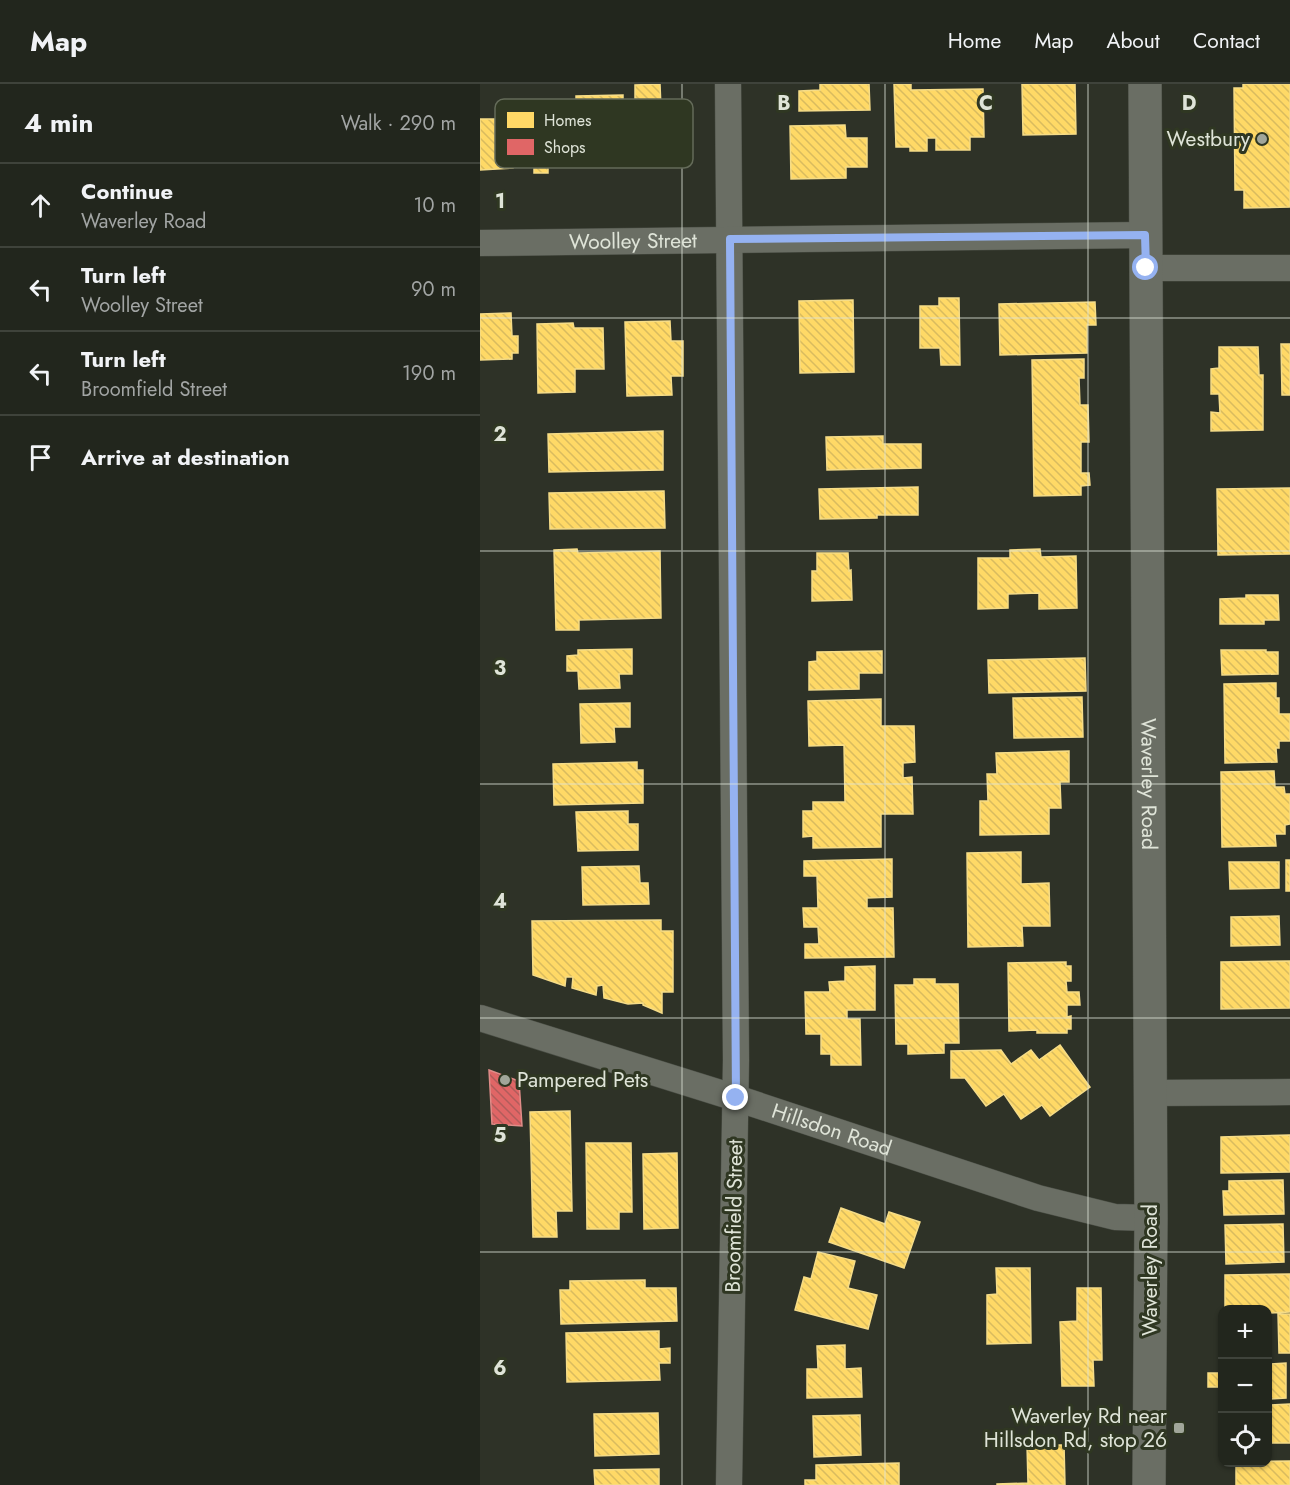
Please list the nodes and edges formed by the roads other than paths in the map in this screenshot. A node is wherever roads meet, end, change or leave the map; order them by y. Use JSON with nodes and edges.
{"nodes":[{"id":1,"x":728,"y":84,"type":"edge"},
{"id":2,"x":1145,"y":84,"type":"edge"},
{"id":3,"x":1145,"y":235,"type":"junction"},
{"id":4,"x":730,"y":239,"type":"junction"},
{"id":5,"x":480,"y":243,"type":"edge"},
{"id":6,"x":1146,"y":268,"type":"junction"},
{"id":7,"x":1290,"y":268,"type":"edge"},
{"id":8,"x":480,"y":1018,"type":"edge"},
{"id":9,"x":1290,"y":1092,"type":"edge"},
{"id":10,"x":1149,"y":1093,"type":"junction"},
{"id":11,"x":736,"y":1098,"type":"junction"},
{"id":12,"x":1150,"y":1218,"type":"junction"},
{"id":13,"x":729,"y":1485,"type":"edge"},
{"id":14,"x":1149,"y":1485,"type":"edge"}],
"edges":[{"from":1,"to":4,"type":"street","name":"Broomfield Street"},
{"from":2,"to":3,"type":"street","name":"Waverley Road"},
{"from":3,"to":4,"type":"street","name":"Woolley Street"},
{"from":3,"to":6,"type":"street","name":"Waverley Road"},
{"from":4,"to":5,"type":"street","name":"Woolley Street"},
{"from":4,"to":11,"type":"street","name":"Broomfield Street"},
{"from":6,"to":7,"type":"street"},
{"from":6,"to":10,"type":"street","name":"Waverley Road"},
{"from":8,"to":11,"type":"street","name":"Hillsdon Road"},
{"from":9,"to":10,"type":"street"},
{"from":10,"to":12,"type":"street","name":"Waverley Road"},
{"from":11,"to":12,"type":"street","name":"Hillsdon Road"},
{"from":11,"to":13,"type":"street","name":"Broomfield Street"},
{"from":12,"to":14,"type":"street","name":"Waverley Road"}]}
